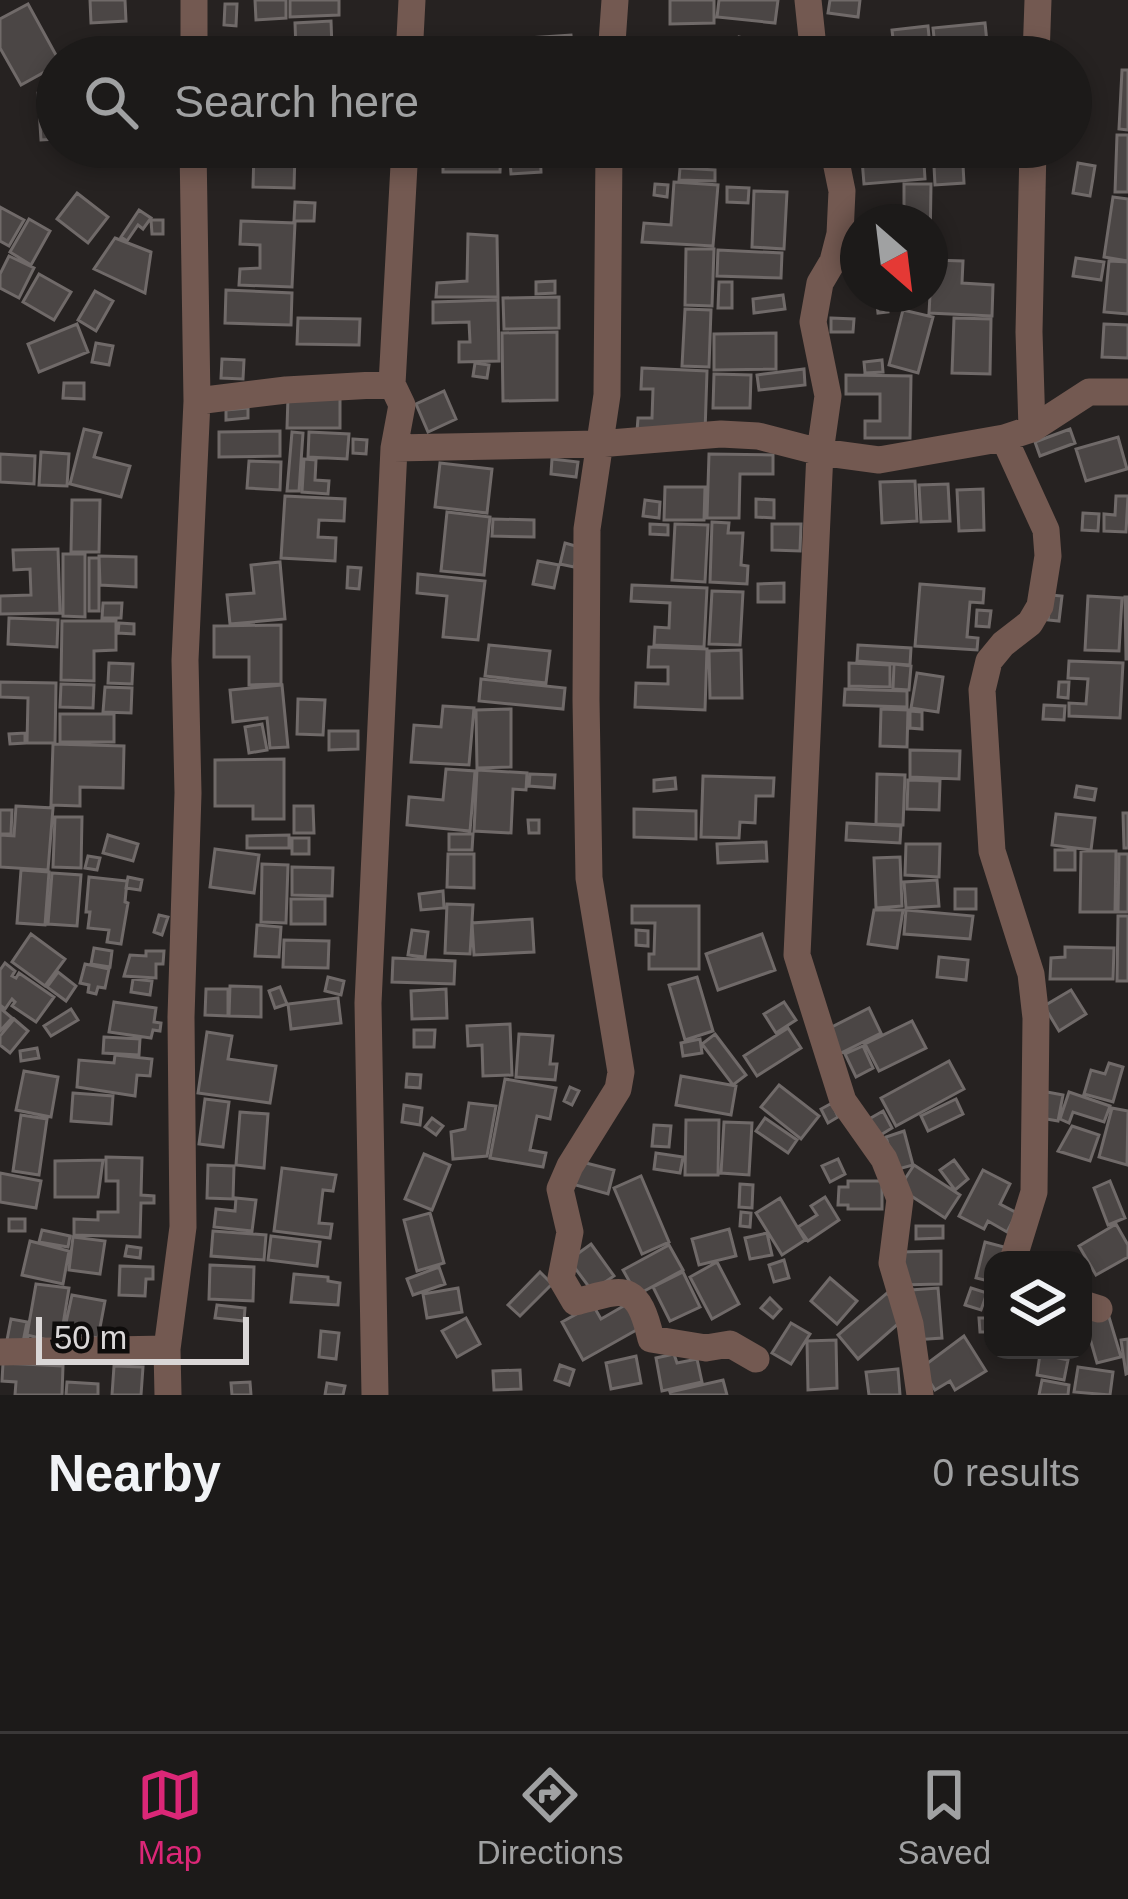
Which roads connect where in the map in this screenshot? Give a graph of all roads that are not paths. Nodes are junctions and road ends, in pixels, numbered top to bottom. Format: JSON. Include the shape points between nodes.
{"nodes":[{"id":1,"x":194,"y":0,"type":"edge"},
{"id":2,"x":412,"y":0,"type":"edge"},
{"id":3,"x":614,"y":0,"type":"edge"},
{"id":4,"x":808,"y":0,"type":"edge"},
{"id":5,"x":1038,"y":0,"type":"edge"},
{"id":6,"x":194,"y":36,"type":"edge"},
{"id":7,"x":410,"y":36,"type":"edge"},
{"id":8,"x":612,"y":36,"type":"edge"},
{"id":9,"x":812,"y":36,"type":"edge"},
{"id":10,"x":1037,"y":36,"type":"edge"},
{"id":11,"x":193,"y":168,"type":"edge"},
{"id":12,"x":404,"y":168,"type":"edge"},
{"id":13,"x":609,"y":168,"type":"edge"},
{"id":14,"x":837,"y":168,"type":"edge"},
{"id":15,"x":1033,"y":168,"type":"edge"},
{"id":16,"x":392,"y":385,"type":"junction"},
{"id":17,"x":1128,"y":392,"type":"edge"},
{"id":18,"x":197,"y":401,"type":"junction"},
{"id":19,"x":1032,"y":429,"type":"junction"},
{"id":20,"x":1004,"y":438,"type":"junction"},
{"id":21,"x":598,"y":444,"type":"junction"},
{"id":22,"x":394,"y":448,"type":"junction"},
{"id":23,"x":820,"y":452,"type":"junction"},
{"id":24,"x":1016,"y":1251,"type":"edge"},
{"id":25,"x":167,"y":1349,"type":"junction"},
{"id":26,"x":0,"y":1352,"type":"edge"},
{"id":27,"x":756,"y":1359,"type":"dead end"},
{"id":28,"x":168,"y":1395,"type":"edge"},
{"id":29,"x":375,"y":1395,"type":"edge"},
{"id":30,"x":920,"y":1395,"type":"edge"}],
"edges":[{"from":1,"to":6,"type":"street"},
{"from":2,"to":7,"type":"street"},
{"from":3,"to":8,"type":"street"},
{"from":4,"to":9,"type":"street"},
{"from":5,"to":10,"type":"street"},
{"from":11,"to":18,"type":"street"},
{"from":12,"to":16,"type":"street"},
{"from":13,"to":21,"type":"street","via":[[607,395]]},
{"from":14,"to":23,"type":"street","via":[[840,234],[814,301],[828,396]]},
{"from":15,"to":19,"type":"street"},
{"from":16,"to":18,"type":"street"},
{"from":16,"to":22,"type":"street","via":[[402,405]]},
{"from":17,"to":19,"type":"street","via":[[1089,392]]},
{"from":18,"to":25,"type":"street","via":[[185,661],[183,1227]]},
{"from":19,"to":20,"type":"street"},
{"from":20,"to":23,"type":"street","via":[[879,460]]},
{"from":20,"to":24,"type":"street","via":[[1046,530],[1048,556],[1040,606],[989,661],[982,690],[992,851],[1031,974],[1036,1018],[1034,1192]]},
{"from":21,"to":22,"type":"street"},
{"from":21,"to":23,"type":"street","via":[[721,434]]},
{"from":21,"to":27,"type":"street","via":[[587,529],[589,878],[621,1072],[560,1189],[570,1232],[561,1278],[575,1302],[630,1292],[650,1339],[730,1344]]},
{"from":22,"to":29,"type":"street","via":[[368,1003]]},
{"from":23,"to":30,"type":"street","via":[[797,955],[843,1101],[884,1159],[900,1199],[892,1263]]},
{"from":25,"to":26,"type":"street"},
{"from":25,"to":28,"type":"street"}]}
